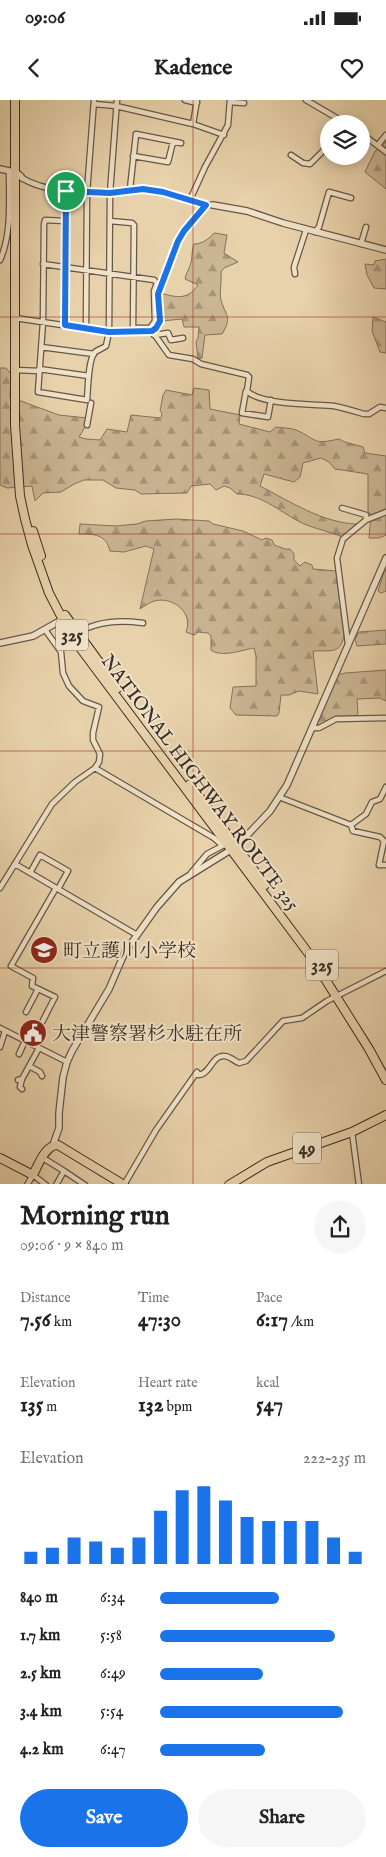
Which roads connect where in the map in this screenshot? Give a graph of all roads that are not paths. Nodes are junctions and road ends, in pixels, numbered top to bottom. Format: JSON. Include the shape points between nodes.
{"nodes":[{"id":1,"x":15,"y":100,"type":"edge"},
{"id":2,"x":20,"y":100,"type":"edge"},
{"id":3,"x":185,"y":100,"type":"edge"},
{"id":4,"x":306,"y":100,"type":"edge"},
{"id":5,"x":197,"y":101,"type":"edge"},
{"id":6,"x":230,"y":101,"type":"edge"},
{"id":7,"x":94,"y":102,"type":"edge"},
{"id":8,"x":116,"y":103,"type":"edge"},
{"id":9,"x":244,"y":104,"type":"dead end"},
{"id":10,"x":331,"y":115,"type":"edge"},
{"id":11,"x":193,"y":124,"type":"junction"},
{"id":12,"x":224,"y":135,"type":"junction"},
{"id":13,"x":386,"y":135,"type":"edge"},
{"id":14,"x":370,"y":139,"type":"edge"},
{"id":15,"x":173,"y":142,"type":"junction"},
{"id":16,"x":181,"y":143,"type":"dead end"},
{"id":17,"x":378,"y":145,"type":"junction"},
{"id":18,"x":386,"y":152,"type":"edge"},
{"id":19,"x":320,"y":154,"type":"edge"},
{"id":20,"x":291,"y":155,"type":"dead end"},
{"id":21,"x":133,"y":156,"type":"junction"},
{"id":22,"x":0,"y":169,"type":"edge"},
{"id":23,"x":17,"y":174,"type":"junction"},
{"id":24,"x":130,"y":190,"type":"junction"},
{"id":25,"x":66,"y":191,"type":"junction"},
{"id":26,"x":87,"y":192,"type":"junction"},
{"id":27,"x":110,"y":193,"type":"junction"},
{"id":28,"x":351,"y":198,"type":"dead end"},
{"id":29,"x":190,"y":200,"type":"junction"},
{"id":30,"x":209,"y":205,"type":"junction"},
{"id":31,"x":65,"y":221,"type":"junction"},
{"id":32,"x":110,"y":221,"type":"junction"},
{"id":33,"x":366,"y":227,"type":"dead end"},
{"id":34,"x":306,"y":230,"type":"junction"},
{"id":35,"x":315,"y":232,"type":"junction"},
{"id":36,"x":361,"y":244,"type":"junction"},
{"id":37,"x":386,"y":250,"type":"edge"},
{"id":38,"x":0,"y":260,"type":"edge"},
{"id":39,"x":43,"y":264,"type":"junction"},
{"id":40,"x":65,"y":267,"type":"junction"},
{"id":41,"x":87,"y":270,"type":"junction"},
{"id":42,"x":109,"y":272,"type":"junction"},
{"id":43,"x":295,"y":274,"type":"dead end"},
{"id":44,"x":132,"y":275,"type":"junction"},
{"id":45,"x":17,"y":319,"type":"junction"},
{"id":46,"x":43,"y":322,"type":"junction"},
{"id":47,"x":65,"y":325,"type":"junction"},
{"id":48,"x":86,"y":328,"type":"junction"},
{"id":49,"x":133,"y":329,"type":"junction"},
{"id":50,"x":109,"y":332,"type":"junction"},
{"id":51,"x":126,"y":332,"type":"junction"},
{"id":52,"x":153,"y":333,"type":"junction"},
{"id":53,"x":183,"y":338,"type":"dead end"},
{"id":54,"x":41,"y":347,"type":"junction"},
{"id":55,"x":94,"y":354,"type":"junction"},
{"id":56,"x":18,"y":370,"type":"junction"},
{"id":57,"x":39,"y":370,"type":"junction"},
{"id":58,"x":89,"y":376,"type":"junction"},
{"id":59,"x":246,"y":391,"type":"junction"},
{"id":60,"x":271,"y":400,"type":"junction"},
{"id":61,"x":91,"y":402,"type":"junction"},
{"id":62,"x":386,"y":408,"type":"edge"},
{"id":63,"x":87,"y":426,"type":"dead end"},
{"id":64,"x":342,"y":508,"type":"dead end"},
{"id":65,"x":386,"y":512,"type":"edge"},
{"id":66,"x":366,"y":520,"type":"junction"},
{"id":67,"x":386,"y":558,"type":"edge"},
{"id":68,"x":65,"y":618,"type":"junction"},
{"id":69,"x":143,"y":623,"type":"dead end"},
{"id":70,"x":46,"y":631,"type":"junction"},
{"id":71,"x":78,"y":632,"type":"junction"},
{"id":72,"x":0,"y":643,"type":"edge"},
{"id":73,"x":348,"y":644,"type":"junction"},
{"id":74,"x":386,"y":718,"type":"edge"},
{"id":75,"x":312,"y":728,"type":"junction"},
{"id":76,"x":95,"y":768,"type":"junction"},
{"id":77,"x":386,"y":787,"type":"edge"},
{"id":78,"x":279,"y":797,"type":"junction"},
{"id":79,"x":351,"y":825,"type":"junction"},
{"id":80,"x":230,"y":847,"type":"junction"},
{"id":81,"x":16,"y":864,"type":"junction"},
{"id":82,"x":386,"y":865,"type":"edge"},
{"id":83,"x":30,"y":872,"type":"junction"},
{"id":84,"x":191,"y":873,"type":"junction"},
{"id":85,"x":0,"y":888,"type":"edge"},
{"id":86,"x":57,"y":889,"type":"junction"},
{"id":87,"x":137,"y":935,"type":"junction"},
{"id":88,"x":386,"y":971,"type":"edge"},
{"id":89,"x":38,"y":989,"type":"junction"},
{"id":90,"x":339,"y":997,"type":"junction"},
{"id":91,"x":26,"y":1012,"type":"dead end"},
{"id":92,"x":0,"y":1028,"type":"edge"},
{"id":93,"x":5,"y":1031,"type":"junction"},
{"id":94,"x":25,"y":1041,"type":"junction"},
{"id":95,"x":31,"y":1044,"type":"junction"},
{"id":96,"x":0,"y":1047,"type":"edge"},
{"id":97,"x":40,"y":1048,"type":"junction"},
{"id":98,"x":18,"y":1054,"type":"dead end"},
{"id":99,"x":51,"y":1058,"type":"dead end"},
{"id":100,"x":67,"y":1062,"type":"junction"},
{"id":101,"x":29,"y":1066,"type":"junction"},
{"id":102,"x":386,"y":1070,"type":"edge"},
{"id":103,"x":42,"y":1076,"type":"dead end"},
{"id":104,"x":386,"y":1080,"type":"edge"},
{"id":105,"x":22,"y":1089,"type":"dead end"},
{"id":106,"x":386,"y":1115,"type":"edge"},
{"id":107,"x":352,"y":1132,"type":"junction"},
{"id":108,"x":52,"y":1145,"type":"junction"},
{"id":109,"x":0,"y":1158,"type":"edge"},
{"id":110,"x":43,"y":1158,"type":"junction"},
{"id":111,"x":64,"y":1172,"type":"junction"},
{"id":112,"x":33,"y":1175,"type":"junction"},
{"id":113,"x":28,"y":1184,"type":"edge"},
{"id":114,"x":46,"y":1184,"type":"edge"},
{"id":115,"x":56,"y":1184,"type":"edge"},
{"id":116,"x":85,"y":1184,"type":"edge"},
{"id":117,"x":124,"y":1184,"type":"edge"},
{"id":118,"x":229,"y":1184,"type":"edge"},
{"id":119,"x":359,"y":1184,"type":"edge"}],
"edges":[{"from":1,"to":23,"type":"main road","name":"NATIONAL HIGHWAY ROUTE 325","number":"325"},
{"from":2,"to":23,"type":"main road","name":"NATIONAL HIGHWAY ROUTE 325","number":"325"},
{"from":3,"to":5,"type":"street"},
{"from":4,"to":10,"type":"street"},
{"from":5,"to":11,"type":"street"},
{"from":6,"to":9,"type":"street"},
{"from":6,"to":12,"type":"street"},
{"from":7,"to":8,"type":"street"},
{"from":7,"to":26,"type":"street"},
{"from":8,"to":11,"type":"street"},
{"from":8,"to":27,"type":"street"},
{"from":11,"to":12,"type":"street"},
{"from":12,"to":29,"type":"street"},
{"from":13,"to":17,"type":"street"},
{"from":14,"to":17,"type":"street"},
{"from":15,"to":16,"type":"street"},
{"from":15,"to":21,"type":"street","via":[[168,162]]},
{"from":15,"to":21,"type":"street","via":[[136,134]]},
{"from":17,"to":18,"type":"street"},
{"from":19,"to":20,"type":"street","via":[[310,164]]},
{"from":21,"to":24,"type":"street"},
{"from":22,"to":23,"type":"street"},
{"from":23,"to":25,"type":"street","via":[[36,184]]},
{"from":23,"to":38,"type":"street"},
{"from":23,"to":45,"type":"main road","name":"NATIONAL HIGHWAY ROUTE 325","number":"325"},
{"from":24,"to":27,"type":"street"},
{"from":24,"to":29,"type":"street","via":[[163,192]]},
{"from":25,"to":26,"type":"street"},
{"from":25,"to":31,"type":"street"},
{"from":26,"to":27,"type":"street"},
{"from":26,"to":41,"type":"street"},
{"from":27,"to":32,"type":"street"},
{"from":28,"to":35,"type":"street","via":[[329,192]]},
{"from":29,"to":30,"type":"street"},
{"from":30,"to":34,"type":"street","via":[[247,212]]},
{"from":30,"to":52,"type":"street","via":[[178,241],[158,294],[160,321]]},
{"from":31,"to":39,"type":"street","via":[[45,220]]},
{"from":31,"to":40,"type":"street"},
{"from":32,"to":42,"type":"street"},
{"from":32,"to":44,"type":"street","via":[[134,225]]},
{"from":33,"to":36,"type":"street"},
{"from":34,"to":35,"type":"street"},
{"from":34,"to":43,"type":"street","via":[[294,267]]},
{"from":35,"to":36,"type":"street"},
{"from":36,"to":37,"type":"street"},
{"from":39,"to":40,"type":"street"},
{"from":39,"to":46,"type":"street"},
{"from":40,"to":41,"type":"street"},
{"from":40,"to":47,"type":"street"},
{"from":41,"to":42,"type":"street"},
{"from":41,"to":48,"type":"street"},
{"from":42,"to":44,"type":"street"},
{"from":42,"to":50,"type":"street"},
{"from":44,"to":49,"type":"street"},
{"from":44,"to":49,"type":"street","via":[[151,278],[157,283],[154,325]]},
{"from":45,"to":46,"type":"street"},
{"from":45,"to":56,"type":"main road","name":"NATIONAL HIGHWAY ROUTE 325","number":"325"},
{"from":46,"to":47,"type":"street"},
{"from":46,"to":54,"type":"street"},
{"from":47,"to":48,"type":"street"},
{"from":48,"to":50,"type":"street"},
{"from":49,"to":51,"type":"street"},
{"from":50,"to":51,"type":"street"},
{"from":50,"to":55,"type":"street","via":[[106,346]]},
{"from":51,"to":52,"type":"street"},
{"from":52,"to":53,"type":"street","via":[[168,333],[171,340]]},
{"from":52,"to":59,"type":"street","via":[[169,355],[247,375]]},
{"from":54,"to":55,"type":"street"},
{"from":54,"to":57,"type":"street"},
{"from":55,"to":58,"type":"street"},
{"from":56,"to":57,"type":"street"},
{"from":56,"to":68,"type":"main road","name":"NATIONAL HIGHWAY ROUTE 325","number":"325","via":[[16,428],[20,496],[32,545],[49,593]]},
{"from":57,"to":58,"type":"street"},
{"from":57,"to":61,"type":"street","via":[[40,394]]},
{"from":58,"to":61,"type":"street"},
{"from":59,"to":60,"type":"street"},
{"from":59,"to":60,"type":"street","via":[[242,413],[268,417]]},
{"from":60,"to":62,"type":"street","via":[[334,406],[364,414],[380,407]]},
{"from":61,"to":63,"type":"street"},
{"from":64,"to":66,"type":"street","via":[[366,515]]},
{"from":65,"to":66,"type":"street"},
{"from":66,"to":73,"type":"street","via":[[342,539],[337,558]]},
{"from":67,"to":73,"type":"street"},
{"from":68,"to":70,"type":"street"},
{"from":68,"to":71,"type":"main road","name":"NATIONAL HIGHWAY ROUTE 325","number":"325"},
{"from":68,"to":80,"type":"main road","name":"NATIONAL HIGHWAY ROUTE 325","number":"325","via":[[81,649]]},
{"from":69,"to":71,"type":"street","via":[[117,620]]},
{"from":70,"to":72,"type":"street"},
{"from":70,"to":76,"type":"street","via":[[61,652],[63,673],[69,686],[83,701],[99,707],[93,740],[100,759]]},
{"from":71,"to":80,"type":"main road","name":"NATIONAL HIGHWAY ROUTE 325","number":"325"},
{"from":73,"to":75,"type":"street"},
{"from":74,"to":75,"type":"street","via":[[336,719]]},
{"from":75,"to":78,"type":"street"},
{"from":76,"to":80,"type":"street"},
{"from":76,"to":81,"type":"street","via":[[52,804]]},
{"from":77,"to":79,"type":"street","via":[[380,799],[372,802],[366,814]]},
{"from":78,"to":79,"type":"street"},
{"from":78,"to":80,"type":"street","via":[[270,811]]},
{"from":79,"to":82,"type":"street","via":[[353,831],[380,837],[384,841],[379,865]]},
{"from":80,"to":84,"type":"street"},
{"from":80,"to":84,"type":"street","via":[[207,854]]},
{"from":80,"to":90,"type":"main road","name":"NATIONAL HIGHWAY ROUTE 325","number":"325"},
{"from":81,"to":83,"type":"street"},
{"from":81,"to":85,"type":"street"},
{"from":83,"to":86,"type":"street"},
{"from":83,"to":86,"type":"street","via":[[40,855],[68,871]]},
{"from":84,"to":87,"type":"street","via":[[172,890]]},
{"from":86,"to":87,"type":"street"},
{"from":86,"to":89,"type":"street","via":[[11,966],[33,978],[32,986]]},
{"from":87,"to":100,"type":"street"},
{"from":88,"to":90,"type":"street"},
{"from":89,"to":91,"type":"street"},
{"from":89,"to":95,"type":"street","via":[[55,997]]},
{"from":90,"to":102,"type":"main road","name":"NATIONAL HIGHWAY ROUTE 325","number":"325"},
{"from":90,"to":104,"type":"main road","name":"NATIONAL HIGHWAY ROUTE 325","number":"325"},
{"from":90,"to":117,"type":"street","via":[[302,1018],[283,1021],[243,1063],[221,1056],[204,1074],[198,1075],[197,1072],[156,1130]]},
{"from":92,"to":93,"type":"street"},
{"from":93,"to":94,"type":"street"},
{"from":93,"to":96,"type":"street"},
{"from":94,"to":95,"type":"street"},
{"from":94,"to":98,"type":"street"},
{"from":95,"to":97,"type":"street"},
{"from":97,"to":99,"type":"street"},
{"from":97,"to":100,"type":"street"},
{"from":97,"to":101,"type":"street"},
{"from":100,"to":108,"type":"street","via":[[59,1128]]},
{"from":101,"to":103,"type":"street"},
{"from":101,"to":105,"type":"street","via":[[20,1080]]},
{"from":106,"to":107,"type":"main road","number":"49"},
{"from":107,"to":118,"type":"main road","number":"49","via":[[267,1162]]},
{"from":107,"to":119,"type":"street"},
{"from":108,"to":110,"type":"main road"},
{"from":108,"to":117,"type":"main road","via":[[64,1147]]},
{"from":109,"to":112,"type":"main road"},
{"from":110,"to":111,"type":"street"},
{"from":110,"to":112,"type":"main road"},
{"from":111,"to":115,"type":"street"},
{"from":111,"to":116,"type":"street"},
{"from":112,"to":113,"type":"street"},
{"from":112,"to":114,"type":"street"}]}
